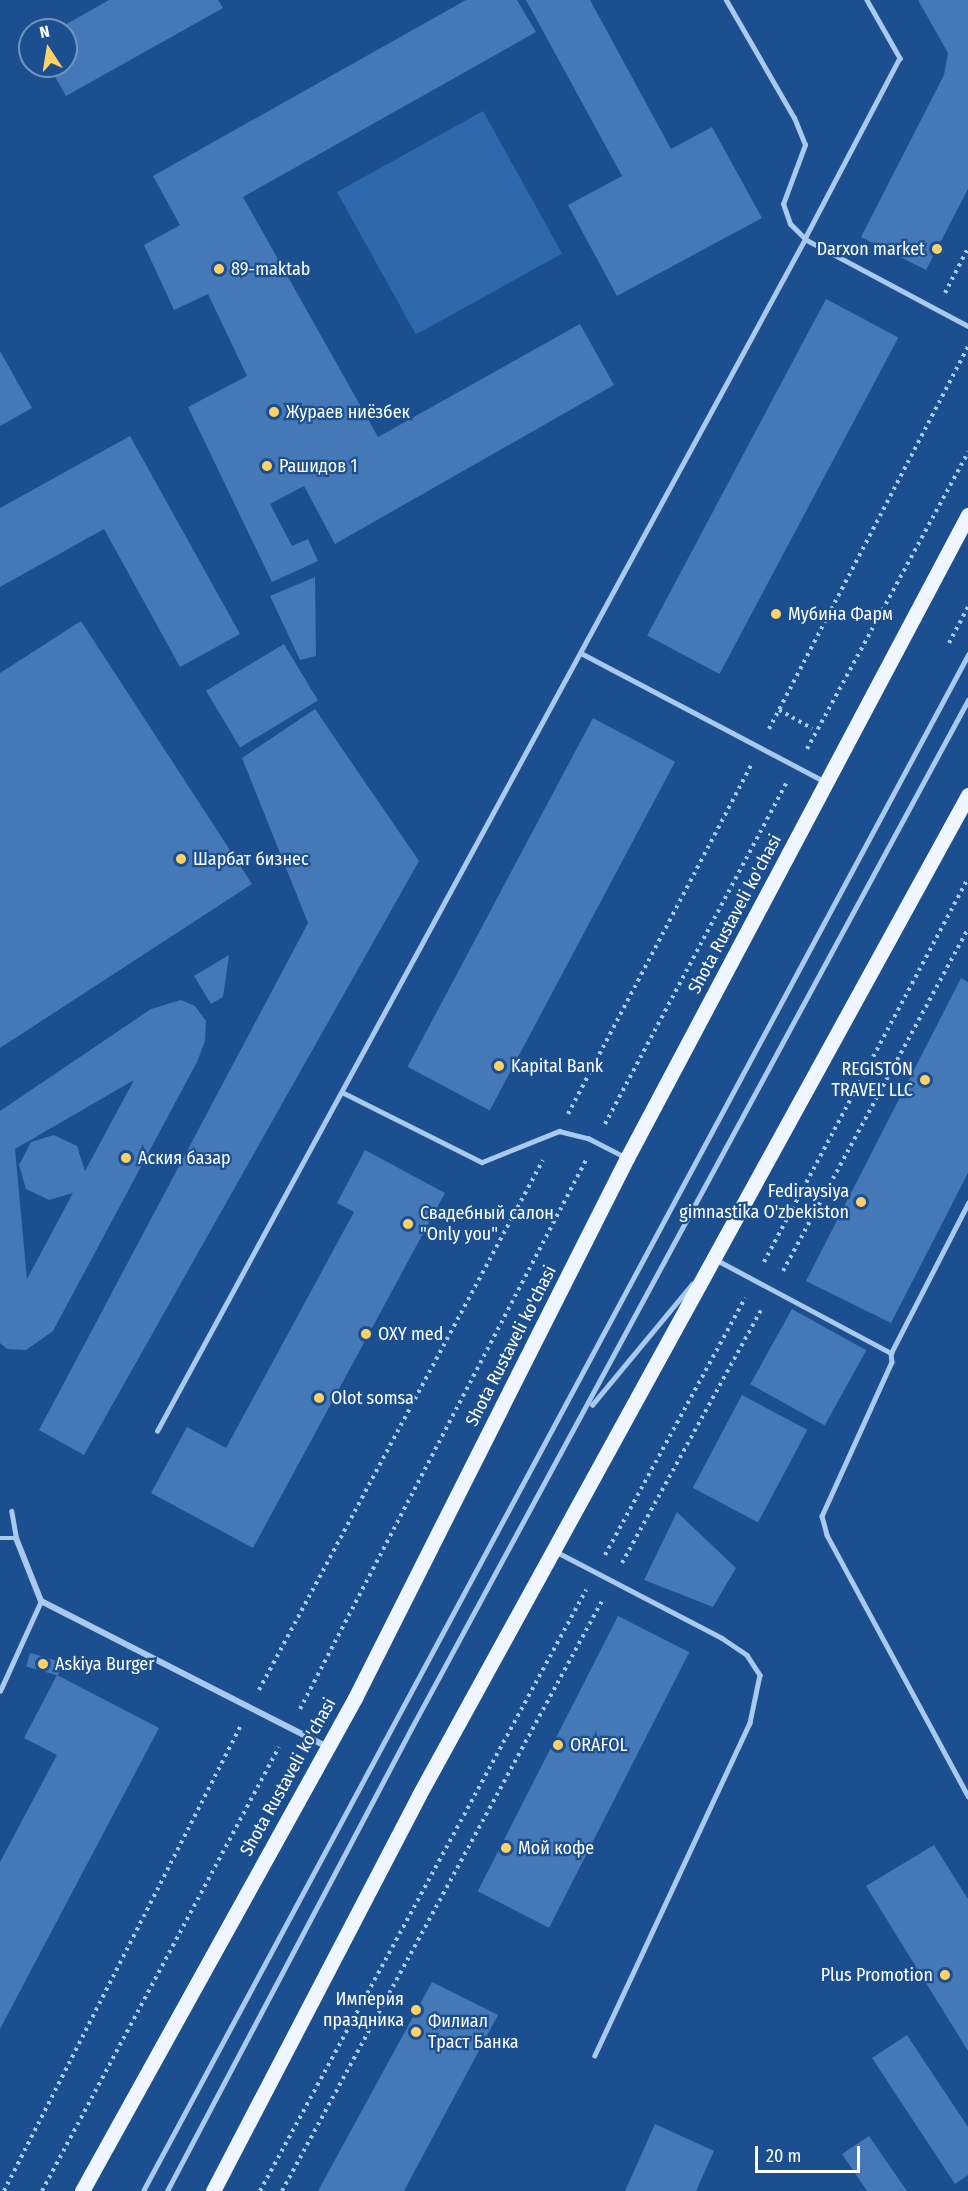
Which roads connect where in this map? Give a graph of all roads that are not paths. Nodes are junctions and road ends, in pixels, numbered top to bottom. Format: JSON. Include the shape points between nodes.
{"nodes":[{"id":1,"x":726,"y":0,"type":"edge"},
{"id":2,"x":867,"y":0,"type":"edge"},
{"id":3,"x":805,"y":238,"type":"junction"},
{"id":4,"x":968,"y":326,"type":"edge"},
{"id":5,"x":968,"y":515,"type":"edge"},
{"id":6,"x":581,"y":653,"type":"junction"},
{"id":7,"x":968,"y":655,"type":"edge"},
{"id":8,"x":968,"y":700,"type":"edge"},
{"id":9,"x":827,"y":782,"type":"junction"},
{"id":10,"x":968,"y":795,"type":"edge"},
{"id":11,"x":344,"y":1093,"type":"junction"},
{"id":12,"x":627,"y":1158,"type":"junction"},
{"id":13,"x":968,"y":1203,"type":"edge"},
{"id":14,"x":713,"y":1258,"type":"junction"},
{"id":15,"x":891,"y":1353,"type":"junction"},
{"id":16,"x":585,"y":1414,"type":"junction"},
{"id":17,"x":157,"y":1431,"type":"dead end"},
{"id":18,"x":11,"y":1511,"type":"dead end"},
{"id":19,"x":0,"y":1538,"type":"edge"},
{"id":20,"x":16,"y":1538,"type":"junction"},
{"id":21,"x":553,"y":1550,"type":"junction"},
{"id":22,"x":41,"y":1600,"type":"junction"},
{"id":23,"x":0,"y":1691,"type":"edge"},
{"id":24,"x":328,"y":1747,"type":"junction"},
{"id":25,"x":968,"y":1796,"type":"edge"},
{"id":26,"x":596,"y":2056,"type":"dead end"},
{"id":27,"x":82,"y":2191,"type":"edge"},
{"id":28,"x":143,"y":2191,"type":"edge"},
{"id":29,"x":167,"y":2191,"type":"edge"},
{"id":30,"x":213,"y":2191,"type":"edge"}],
"edges":[{"from":1,"to":3,"type":"lane","via":[[794,118],[805,145],[783,204],[790,224]]},
{"from":2,"to":3,"type":"lane","via":[[900,58]]},
{"from":3,"to":4,"type":"lane"},
{"from":3,"to":6,"type":"lane"},
{"from":5,"to":9,"type":"main road","name":"Shota Rustaveli ko'chasi"},
{"from":6,"to":9,"type":"lane"},
{"from":6,"to":11,"type":"lane"},
{"from":7,"to":28,"type":"lane"},
{"from":8,"to":16,"type":"lane"},
{"from":9,"to":12,"type":"main road","name":"Shota Rustaveli ko'chasi"},
{"from":10,"to":14,"type":"main road"},
{"from":11,"to":12,"type":"lane","via":[[482,1162],[559,1131]]},
{"from":11,"to":17,"type":"lane"},
{"from":12,"to":24,"type":"main road","name":"Shota Rustaveli ko'chasi"},
{"from":13,"to":15,"type":"lane"},
{"from":14,"to":15,"type":"lane"},
{"from":14,"to":16,"type":"lane"},
{"from":14,"to":21,"type":"main road"},
{"from":15,"to":25,"type":"lane","via":[[892,1362],[822,1516],[827,1535]]},
{"from":16,"to":29,"type":"lane","via":[[411,1729]]},
{"from":18,"to":20,"type":"lane"},
{"from":19,"to":20,"type":"lane"},
{"from":20,"to":22,"type":"street"},
{"from":21,"to":26,"type":"lane","via":[[723,1638],[747,1655],[760,1675],[750,1723]]},
{"from":21,"to":30,"type":"main road","via":[[419,1795]]},
{"from":22,"to":23,"type":"lane"},
{"from":22,"to":24,"type":"street"},
{"from":24,"to":27,"type":"main road","name":"Shota Rustaveli ko'chasi"}]}
